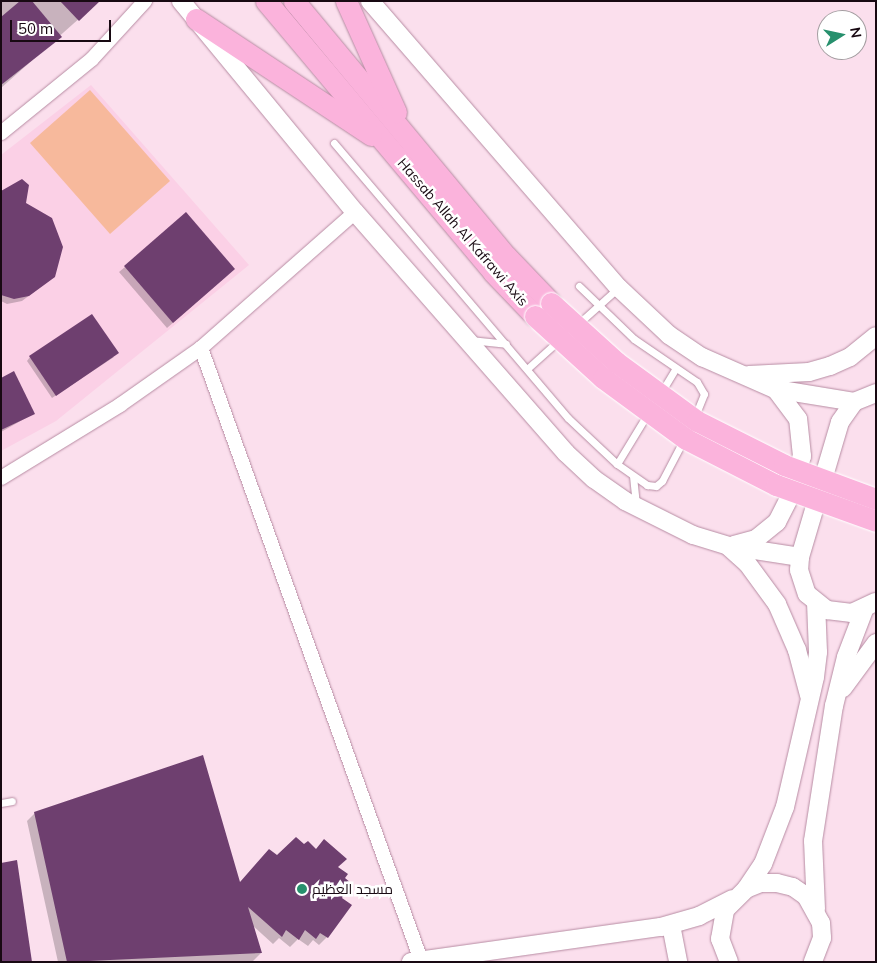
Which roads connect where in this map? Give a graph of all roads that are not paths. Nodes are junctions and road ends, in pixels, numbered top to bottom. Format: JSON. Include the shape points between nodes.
{"nodes":[{"id":1,"x":145,"y":1,"type":"edge"},
{"id":2,"x":180,"y":1,"type":"edge"},
{"id":3,"x":266,"y":1,"type":"edge"},
{"id":4,"x":294,"y":1,"type":"edge"},
{"id":5,"x":346,"y":1,"type":"edge"},
{"id":6,"x":370,"y":1,"type":"edge"},
{"id":7,"x":196,"y":19,"type":"junction"},
{"id":8,"x":1,"y":134,"type":"edge"},
{"id":9,"x":399,"y":142,"type":"junction"},
{"id":10,"x":334,"y":143,"type":"dead end"},
{"id":11,"x":355,"y":212,"type":"junction"},
{"id":12,"x":579,"y":286,"type":"dead end"},
{"id":13,"x":619,"y":288,"type":"junction"},
{"id":14,"x":598,"y":306,"type":"junction"},
{"id":15,"x":543,"y":310,"type":"junction"},
{"id":16,"x":876,"y":336,"type":"edge"},
{"id":17,"x":468,"y":339,"type":"junction"},
{"id":18,"x":506,"y":344,"type":"junction"},
{"id":19,"x":201,"y":348,"type":"junction"},
{"id":20,"x":527,"y":369,"type":"junction"},
{"id":21,"x":676,"y":369,"type":"junction"},
{"id":22,"x":738,"y":375,"type":"junction"},
{"id":23,"x":776,"y":389,"type":"junction"},
{"id":24,"x":876,"y":393,"type":"edge"},
{"id":25,"x":854,"y":402,"type":"junction"},
{"id":26,"x":617,"y":464,"type":"junction"},
{"id":27,"x":633,"y":476,"type":"junction"},
{"id":28,"x":1,"y":478,"type":"edge"},
{"id":29,"x":876,"y":499,"type":"edge"},
{"id":30,"x":636,"y":508,"type":"junction"},
{"id":31,"x":876,"y":521,"type":"edge"},
{"id":32,"x":729,"y":546,"type":"junction"},
{"id":33,"x":800,"y":557,"type":"junction"},
{"id":34,"x":816,"y":604,"type":"junction"},
{"id":35,"x":870,"y":606,"type":"edge"},
{"id":36,"x":876,"y":643,"type":"edge"},
{"id":37,"x":810,"y":701,"type":"junction"},
{"id":38,"x":834,"y":706,"type":"junction"},
{"id":39,"x":12,"y":801,"type":"dead end"},
{"id":40,"x":1,"y":803,"type":"edge"},
{"id":41,"x":740,"y":893,"type":"junction"},
{"id":42,"x":816,"y":909,"type":"junction"},
{"id":43,"x":671,"y":925,"type":"junction"},
{"id":44,"x":816,"y":959,"type":"edge"},
{"id":45,"x":416,"y":961,"type":"edge"},
{"id":46,"x":678,"y":962,"type":"edge"},
{"id":47,"x":728,"y":962,"type":"edge"}],
"edges":[{"from":1,"to":8,"type":"street","via":[[92,59]]},
{"from":2,"to":7,"type":"street"},
{"from":3,"to":9,"type":"main road","name":"Hassab Allah Al Kafrawi Axis"},
{"from":4,"to":9,"type":"main road","name":"Hassab Allah Al Kafrawi Axis"},
{"from":5,"to":9,"type":"main road"},
{"from":6,"to":13,"type":"street"},
{"from":7,"to":9,"type":"main road"},
{"from":7,"to":11,"type":"street"},
{"from":9,"to":15,"type":"main road","name":"Hassab Allah Al Kafrawi Axis","via":[[493,272]]},
{"from":10,"to":18,"type":"lane"},
{"from":11,"to":17,"type":"street"},
{"from":11,"to":19,"type":"street"},
{"from":12,"to":14,"type":"lane"},
{"from":13,"to":14,"type":"lane"},
{"from":13,"to":22,"type":"street","via":[[669,334]]},
{"from":14,"to":20,"type":"lane"},
{"from":14,"to":21,"type":"lane","via":[[634,339]]},
{"from":15,"to":29,"type":"main road","name":"Hassab Allah Al Kafrawi Axis","bridge":true,"via":[[697,421],[784,465]]},
{"from":15,"to":31,"type":"main road","name":"Hassab Allah Al Kafrawi Axis","bridge":true,"via":[[603,378],[686,439],[776,484]]},
{"from":16,"to":22,"type":"street","via":[[850,357],[816,370]]},
{"from":17,"to":18,"type":"lane"},
{"from":17,"to":30,"type":"street","via":[[566,453],[594,479]]},
{"from":18,"to":20,"type":"lane"},
{"from":19,"to":28,"type":"street","via":[[120,405]]},
{"from":19,"to":45,"type":"street"},
{"from":20,"to":26,"type":"lane","via":[[568,418]]},
{"from":21,"to":26,"type":"lane"},
{"from":21,"to":27,"type":"lane","via":[[697,382],[704,394],[703,401],[659,484],[651,486]]},
{"from":22,"to":23,"type":"street"},
{"from":23,"to":25,"type":"street"},
{"from":23,"to":32,"type":"street","via":[[798,419],[802,456],[789,498],[777,522],[756,539]]},
{"from":24,"to":25,"type":"street"},
{"from":25,"to":33,"type":"street","via":[[840,422]]},
{"from":26,"to":27,"type":"lane"},
{"from":27,"to":30,"type":"lane"},
{"from":30,"to":32,"type":"street","via":[[693,535]]},
{"from":32,"to":33,"type":"street"},
{"from":32,"to":37,"type":"street","via":[[747,563],[777,604],[797,650]]},
{"from":33,"to":34,"type":"street","via":[[801,583]]},
{"from":34,"to":35,"type":"street","via":[[839,614]]},
{"from":34,"to":37,"type":"street","via":[[818,652]]},
{"from":35,"to":38,"type":"street","via":[[846,657]]},
{"from":36,"to":38,"type":"street","via":[[848,679]]},
{"from":37,"to":41,"type":"street","via":[[781,822],[766,857]]},
{"from":38,"to":42,"type":"street","via":[[813,841]]},
{"from":39,"to":40,"type":"lane"},
{"from":41,"to":42,"type":"street","via":[[769,883],[793,887]]},
{"from":41,"to":43,"type":"street","via":[[700,916]]},
{"from":41,"to":47,"type":"street","via":[[721,924],[720,939]]},
{"from":42,"to":44,"type":"street","via":[[822,938]]},
{"from":43,"to":45,"type":"street"},
{"from":43,"to":46,"type":"street"}]}
